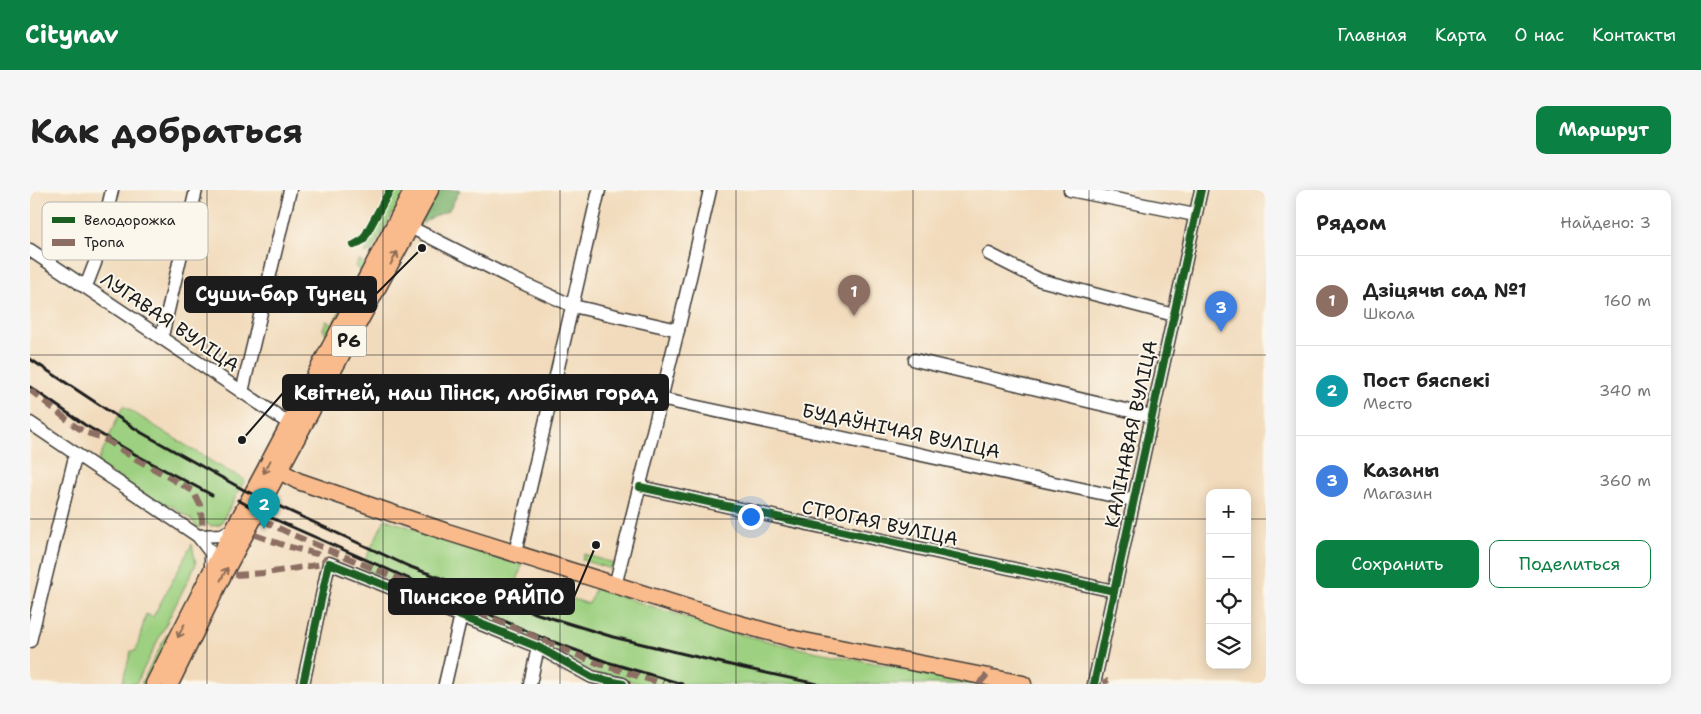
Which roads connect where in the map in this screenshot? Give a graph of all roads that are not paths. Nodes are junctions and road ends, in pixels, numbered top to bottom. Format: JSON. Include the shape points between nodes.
{"nodes":[{"id":1,"x":290,"y":190,"type":"edge"},
{"id":2,"x":413,"y":190,"type":"edge"},
{"id":3,"x":430,"y":190,"type":"edge"},
{"id":4,"x":600,"y":190,"type":"edge"},
{"id":5,"x":710,"y":190,"type":"edge"},
{"id":6,"x":1070,"y":190,"type":"edge"},
{"id":7,"x":1201,"y":190,"type":"edge"},
{"id":8,"x":1195,"y":215,"type":"junction"},
{"id":9,"x":410,"y":227,"type":"junction"},
{"id":10,"x":30,"y":250,"type":"edge"},
{"id":11,"x":989,"y":254,"type":"dead end"},
{"id":12,"x":42,"y":258,"type":"edge"},
{"id":13,"x":45,"y":260,"type":"edge"},
{"id":14,"x":96,"y":260,"type":"edge"},
{"id":15,"x":180,"y":260,"type":"edge"},
{"id":16,"x":81,"y":285,"type":"junction"},
{"id":17,"x":573,"y":306,"type":"junction"},
{"id":18,"x":1174,"y":315,"type":"junction"},
{"id":19,"x":678,"y":330,"type":"junction"},
{"id":20,"x":160,"y":337,"type":"junction"},
{"id":21,"x":915,"y":360,"type":"dead end"},
{"id":22,"x":242,"y":392,"type":"junction"},
{"id":23,"x":660,"y":399,"type":"junction"},
{"id":24,"x":1151,"y":416,"type":"junction"},
{"id":25,"x":30,"y":423,"type":"edge"},
{"id":26,"x":290,"y":424,"type":"junction"},
{"id":27,"x":78,"y":456,"type":"junction"},
{"id":28,"x":280,"y":471,"type":"junction"},
{"id":29,"x":640,"y":487,"type":"junction"},
{"id":30,"x":1134,"y":500,"type":"junction"},
{"id":31,"x":235,"y":528,"type":"junction"},
{"id":32,"x":198,"y":536,"type":"junction"},
{"id":33,"x":515,"y":553,"type":"junction"},
{"id":34,"x":211,"y":572,"type":"junction"},
{"id":35,"x":615,"y":586,"type":"junction"},
{"id":36,"x":1114,"y":590,"type":"junction"},
{"id":37,"x":461,"y":615,"type":"junction"},
{"id":38,"x":30,"y":642,"type":"edge"},
{"id":39,"x":538,"y":647,"type":"junction"},
{"id":40,"x":599,"y":681,"type":"edge"},
{"id":41,"x":154,"y":684,"type":"edge"},
{"id":42,"x":170,"y":684,"type":"edge"},
{"id":43,"x":304,"y":684,"type":"edge"},
{"id":44,"x":445,"y":684,"type":"edge"},
{"id":45,"x":530,"y":684,"type":"edge"},
{"id":46,"x":623,"y":684,"type":"edge"},
{"id":47,"x":1023,"y":684,"type":"edge"},
{"id":48,"x":1094,"y":684,"type":"edge"}],
"edges":[{"from":1,"to":22,"type":"street"},
{"from":2,"to":26,"type":"main road","number":"Р6"},
{"from":3,"to":9,"type":"main road","number":"Р6"},
{"from":4,"to":17,"type":"street"},
{"from":5,"to":19,"type":"street"},
{"from":6,"to":8,"type":"street"},
{"from":7,"to":8,"type":"street","name":"КАЛІНАВАЯ ВУЛІЦА"},
{"from":8,"to":18,"type":"street","name":"КАЛІНАВАЯ ВУЛІЦА"},
{"from":9,"to":17,"type":"street"},
{"from":28,"to":9,"type":"main road","number":"Р6","one_way":true},
{"from":10,"to":12,"type":"street","name":"ЛУГАВАЯ ВУЛІЦА"},
{"from":11,"to":18,"type":"street","via":[[1040,280]]},
{"from":13,"to":16,"type":"street","name":"ЛУГАВАЯ ВУЛІЦА"},
{"from":14,"to":16,"type":"street","via":[[88,281]]},
{"from":15,"to":20,"type":"street"},
{"from":16,"to":20,"type":"street","name":"ЛУГАВАЯ ВУЛІЦА"},
{"from":17,"to":19,"type":"street"},
{"from":17,"to":33,"type":"street"},
{"from":18,"to":24,"type":"street","name":"КАЛІНАВАЯ ВУЛІЦА"},
{"from":19,"to":23,"type":"street"},
{"from":20,"to":22,"type":"street","name":"ЛУГАВАЯ ВУЛІЦА"},
{"from":21,"to":24,"type":"street"},
{"from":22,"to":26,"type":"street","name":"ЛУГАВАЯ ВУЛІЦА"},
{"from":23,"to":29,"type":"street"},
{"from":23,"to":30,"type":"street","name":"БУДАЎНІЧАЯ ВУЛІЦА"},
{"from":24,"to":30,"type":"street","name":"КАЛІНАВАЯ ВУЛІЦА"},
{"from":25,"to":27,"type":"street"},
{"from":26,"to":31,"type":"main road","number":"Р6","one_way":true},
{"from":27,"to":32,"type":"street"},
{"from":27,"to":38,"type":"street","via":[[74,461]]},
{"from":28,"to":33,"type":"main road","via":[[298,481]]},
{"from":42,"to":28,"type":"main road","number":"Р6","one_way":true,"via":[[222,577]]},
{"from":29,"to":35,"type":"street"},
{"from":29,"to":36,"type":"street","name":"СТРОГАЯ ВУЛІЦА"},
{"from":30,"to":36,"type":"street","name":"КАЛІНАВАЯ ВУЛІЦА"},
{"from":31,"to":32,"type":"street","via":[[222,535]]},
{"from":31,"to":34,"type":"main road","number":"Р6"},
{"from":32,"to":34,"type":"street","via":[[211,553]]},
{"from":33,"to":35,"type":"main road"},
{"from":34,"to":41,"type":"main road","number":"Р6","one_way":true},
{"from":35,"to":47,"type":"main road","via":[[794,639]]},
{"from":36,"to":48,"type":"street","name":"КАЛІНАВАЯ ВУЛІЦА"},
{"from":37,"to":39,"type":"street"},
{"from":37,"to":43,"type":"street","via":[[329,563]]},
{"from":37,"to":44,"type":"street"},
{"from":39,"to":40,"type":"street"},
{"from":39,"to":45,"type":"street"},
{"from":40,"to":46,"type":"street"}]}
